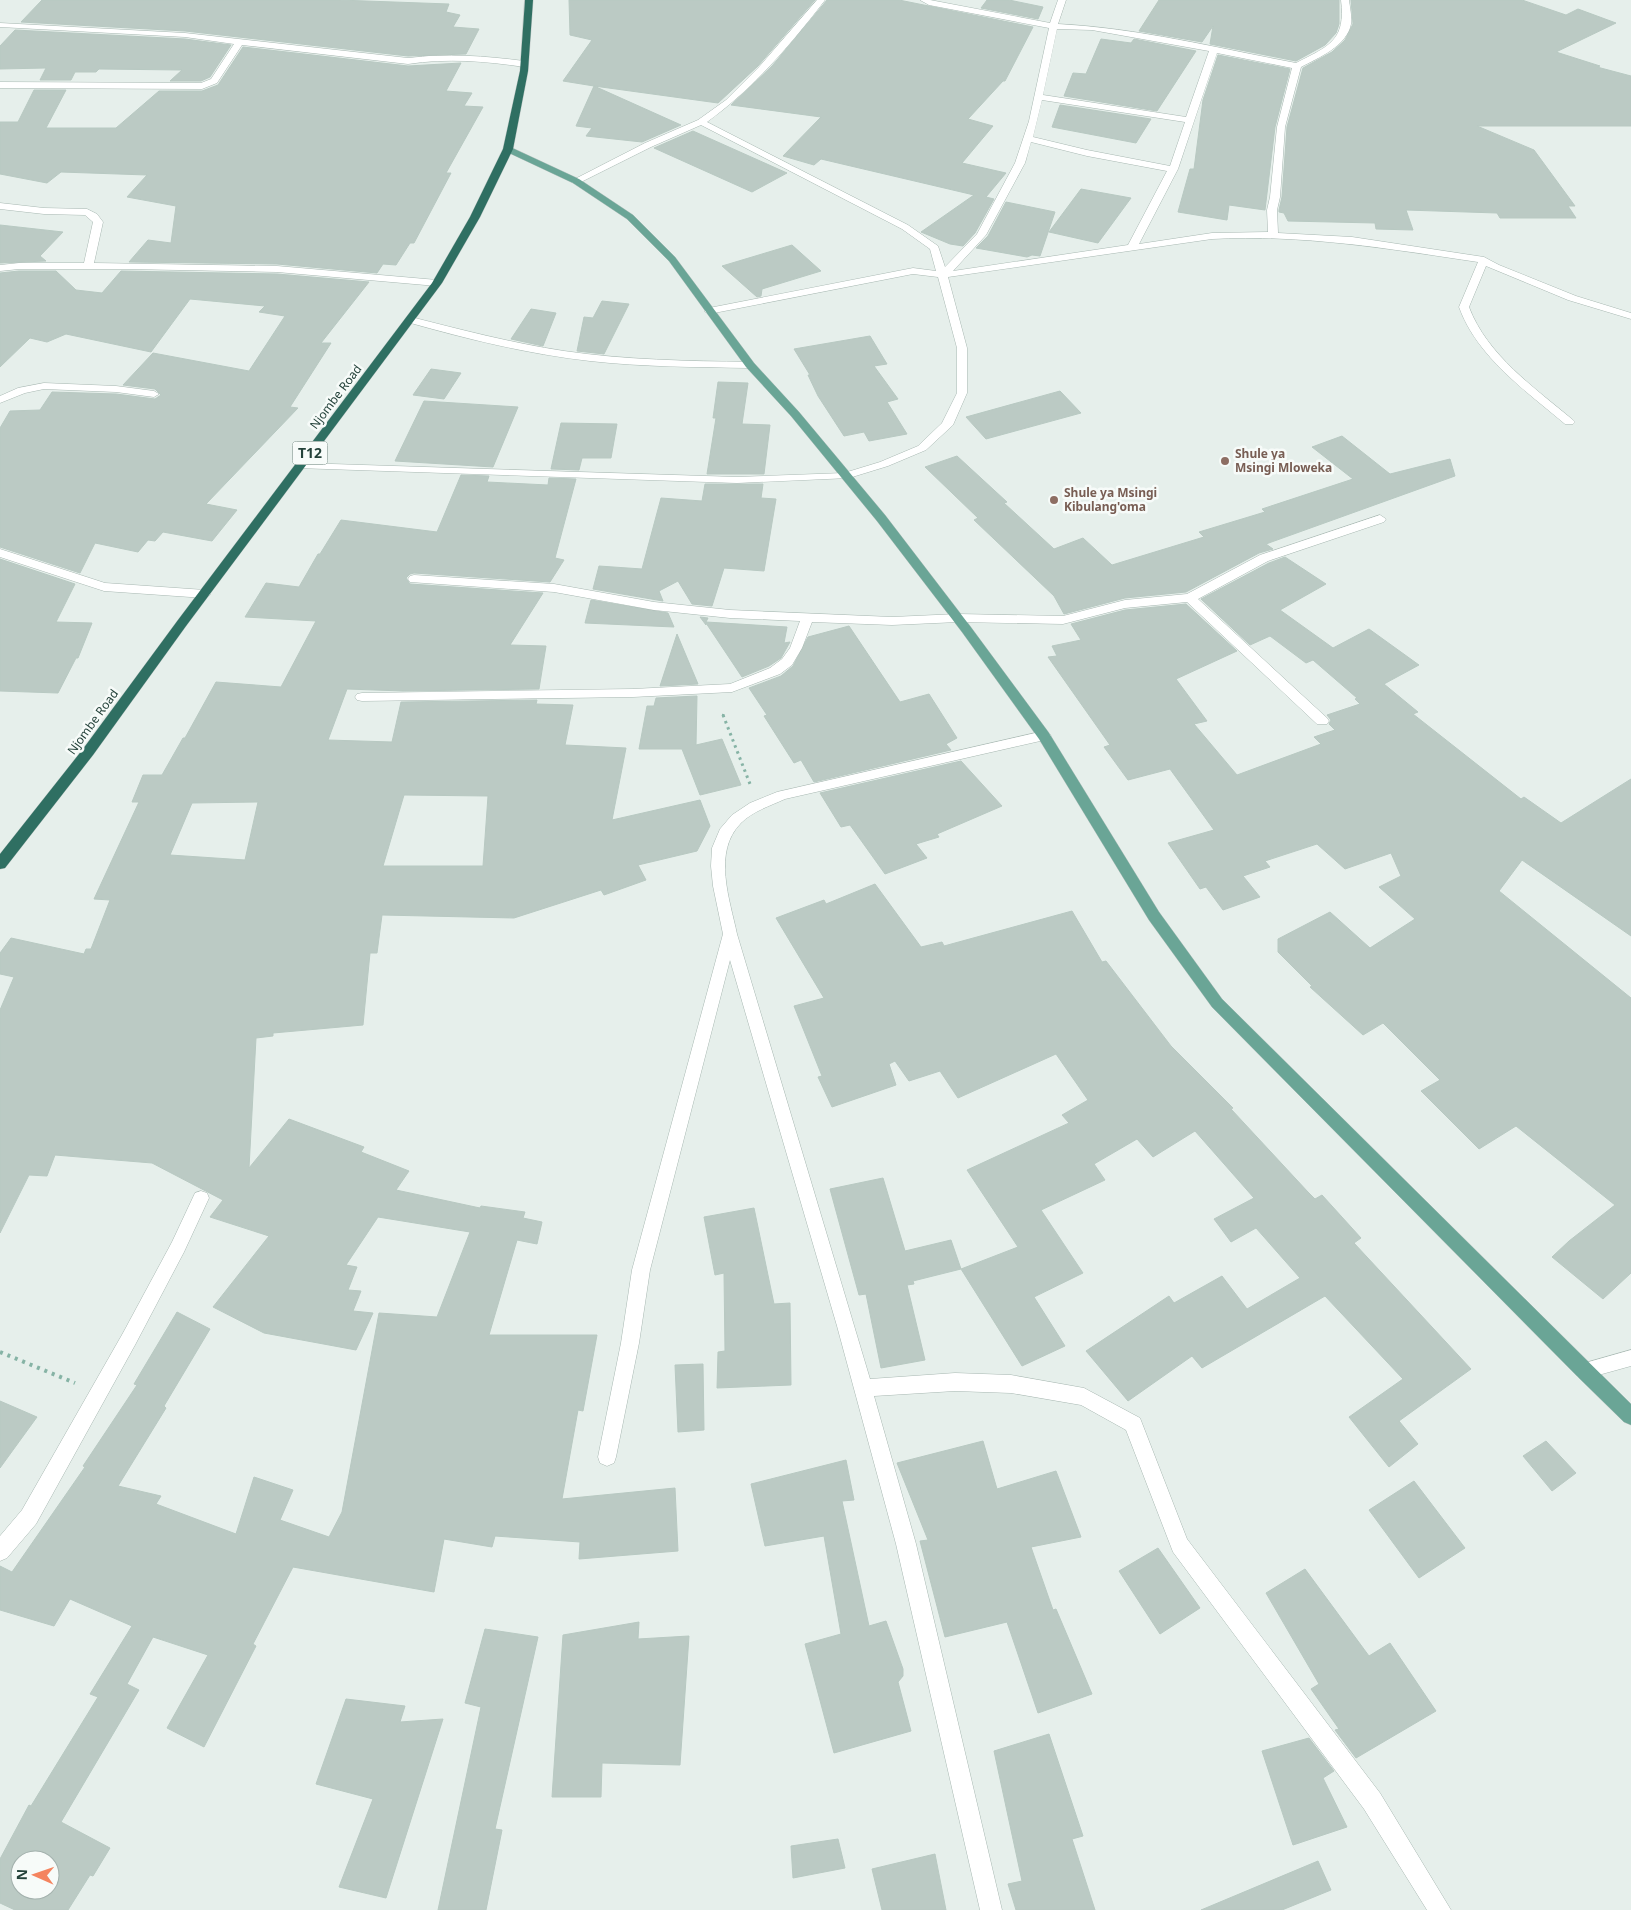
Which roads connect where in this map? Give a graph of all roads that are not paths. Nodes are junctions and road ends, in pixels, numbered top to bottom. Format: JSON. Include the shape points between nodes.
{"nodes":[{"id":1,"x":529,"y":0,"type":"edge"},
{"id":2,"x":821,"y":0,"type":"edge"},
{"id":3,"x":924,"y":0,"type":"edge"},
{"id":4,"x":1062,"y":0,"type":"edge"},
{"id":5,"x":1345,"y":0,"type":"edge"},
{"id":6,"x":0,"y":25,"type":"edge"},
{"id":7,"x":1053,"y":26,"type":"junction"},
{"id":8,"x":239,"y":43,"type":"junction"},
{"id":9,"x":1214,"y":49,"type":"junction"},
{"id":10,"x":524,"y":64,"type":"junction"},
{"id":11,"x":1297,"y":66,"type":"junction"},
{"id":12,"x":0,"y":86,"type":"edge"},
{"id":13,"x":1038,"y":96,"type":"junction"},
{"id":14,"x":1190,"y":120,"type":"junction"},
{"id":15,"x":701,"y":122,"type":"junction"},
{"id":16,"x":1027,"y":138,"type":"junction"},
{"id":17,"x":508,"y":149,"type":"junction"},
{"id":18,"x":1172,"y":169,"type":"junction"},
{"id":19,"x":576,"y":181,"type":"junction"},
{"id":20,"x":0,"y":206,"type":"edge"},
{"id":21,"x":1273,"y":235,"type":"junction"},
{"id":22,"x":1132,"y":247,"type":"junction"},
{"id":23,"x":1484,"y":260,"type":"junction"},
{"id":24,"x":88,"y":266,"type":"junction"},
{"id":25,"x":0,"y":268,"type":"edge"},
{"id":26,"x":943,"y":275,"type":"junction"},
{"id":27,"x":437,"y":283,"type":"junction"},
{"id":28,"x":709,"y":310,"type":"junction"},
{"id":29,"x":1631,"y":316,"type":"edge"},
{"id":30,"x":411,"y":320,"type":"junction"},
{"id":31,"x":750,"y":365,"type":"junction"},
{"id":32,"x":154,"y":394,"type":"dead end"},
{"id":33,"x":0,"y":400,"type":"edge"},
{"id":34,"x":1569,"y":422,"type":"dead end"},
{"id":35,"x":301,"y":466,"type":"junction"},
{"id":36,"x":845,"y":476,"type":"junction"},
{"id":37,"x":1380,"y":519,"type":"dead end"},
{"id":38,"x":0,"y":553,"type":"edge"},
{"id":39,"x":414,"y":579,"type":"dead end"},
{"id":40,"x":205,"y":594,"type":"junction"},
{"id":41,"x":1190,"y":598,"type":"junction"},
{"id":42,"x":807,"y":618,"type":"junction"},
{"id":43,"x":958,"y":618,"type":"junction"},
{"id":44,"x":362,"y":697,"type":"dead end"},
{"id":45,"x":1322,"y":721,"type":"dead end"},
{"id":46,"x":1044,"y":736,"type":"junction"},
{"id":47,"x":0,"y":864,"type":"edge"},
{"id":48,"x":730,"y":934,"type":"junction"},
{"id":49,"x":201,"y":1198,"type":"dead end"},
{"id":50,"x":1631,"y":1358,"type":"edge"},
{"id":51,"x":1584,"y":1371,"type":"junction"},
{"id":52,"x":863,"y":1388,"type":"junction"},
{"id":53,"x":1631,"y":1416,"type":"edge"},
{"id":54,"x":607,"y":1457,"type":"dead end"},
{"id":55,"x":0,"y":1551,"type":"edge"},
{"id":56,"x":991,"y":1910,"type":"edge"},
{"id":57,"x":1440,"y":1910,"type":"edge"}],
"edges":[{"from":1,"to":10,"type":"highway","name":"Njombe Road","number":"T12"},
{"from":2,"to":15,"type":"street","via":[[762,70],[729,102]]},
{"from":3,"to":7,"type":"street"},
{"from":4,"to":7,"type":"street"},
{"from":5,"to":11,"type":"street","via":[[1346,27],[1338,40]]},
{"from":6,"to":8,"type":"street","via":[[185,35]]},
{"from":7,"to":9,"type":"street","via":[[1092,28]]},
{"from":7,"to":13,"type":"street"},
{"from":8,"to":10,"type":"street","via":[[408,61],[436,57],[477,58]]},
{"from":8,"to":12,"type":"street","via":[[214,81],[202,86]]},
{"from":9,"to":11,"type":"street"},
{"from":9,"to":14,"type":"street"},
{"from":10,"to":17,"type":"highway","name":"Njombe Road","number":"T12"},
{"from":11,"to":21,"type":"street","via":[[1281,127],[1276,197],[1272,210]]},
{"from":13,"to":14,"type":"street"},
{"from":13,"to":16,"type":"street"},
{"from":14,"to":18,"type":"street"},
{"from":15,"to":19,"type":"street"},
{"from":15,"to":26,"type":"street","via":[[905,227],[935,248]]},
{"from":16,"to":18,"type":"street"},
{"from":16,"to":26,"type":"street","via":[[1020,162],[981,235]]},
{"from":17,"to":19,"type":"main road"},
{"from":17,"to":27,"type":"highway","name":"Njombe Road","number":"T12","via":[[475,217]]},
{"from":18,"to":22,"type":"street"},
{"from":19,"to":28,"type":"main road","via":[[630,217],[672,259]]},
{"from":20,"to":24,"type":"street","via":[[87,212],[94,216],[98,222]]},
{"from":21,"to":22,"type":"street","via":[[1212,236]]},
{"from":21,"to":23,"type":"street","via":[[1352,240]]},
{"from":22,"to":26,"type":"street"},
{"from":23,"to":29,"type":"street","via":[[1572,298]]},
{"from":23,"to":34,"type":"street","via":[[1464,307],[1466,315],[1502,361]]},
{"from":24,"to":25,"type":"street"},
{"from":24,"to":27,"type":"street","via":[[277,269]]},
{"from":26,"to":28,"type":"street","via":[[913,271]]},
{"from":26,"to":36,"type":"street","via":[[962,348],[962,392],[947,425],[922,448]]},
{"from":27,"to":30,"type":"highway","name":"Njombe Road","number":"T12"},
{"from":28,"to":31,"type":"main road"},
{"from":30,"to":31,"type":"street","via":[[477,338],[582,357]]},
{"from":30,"to":35,"type":"highway","name":"Njombe Road","number":"T12"},
{"from":31,"to":36,"type":"main road"},
{"from":32,"to":33,"type":"street","via":[[44,386],[22,390]]},
{"from":35,"to":36,"type":"street","via":[[737,480]]},
{"from":35,"to":40,"type":"highway","name":"Njombe Road","number":"T12"},
{"from":36,"to":43,"type":"main road"},
{"from":37,"to":41,"type":"street","via":[[1264,558]]},
{"from":38,"to":40,"type":"street","via":[[104,587]]},
{"from":39,"to":42,"type":"street","via":[[554,588],[654,606]]},
{"from":40,"to":47,"type":"highway","name":"Njombe Road","number":"T12"},
{"from":41,"to":43,"type":"street","via":[[1125,604],[1063,620]]},
{"from":41,"to":45,"type":"street"},
{"from":42,"to":43,"type":"street","via":[[892,621]]},
{"from":42,"to":44,"type":"street","via":[[787,662],[775,671],[732,688],[605,694]]},
{"from":43,"to":46,"type":"main road"},
{"from":46,"to":48,"type":"street","via":[[758,803],[739,815],[726,831],[718,850],[717,874]]},
{"from":46,"to":51,"type":"main road","via":[[1154,916],[1218,1003]]},
{"from":48,"to":52,"type":"street"},
{"from":48,"to":54,"type":"street","via":[[641,1270]]},
{"from":49,"to":55,"type":"street","via":[[129,1339],[29,1517]]},
{"from":50,"to":51,"type":"street"},
{"from":51,"to":53,"type":"main road"},
{"from":52,"to":56,"type":"street","via":[[906,1544]]},
{"from":52,"to":57,"type":"street","via":[[955,1382],[1010,1384],[1084,1397],[1133,1424],[1180,1546],[1372,1801]]}]}
